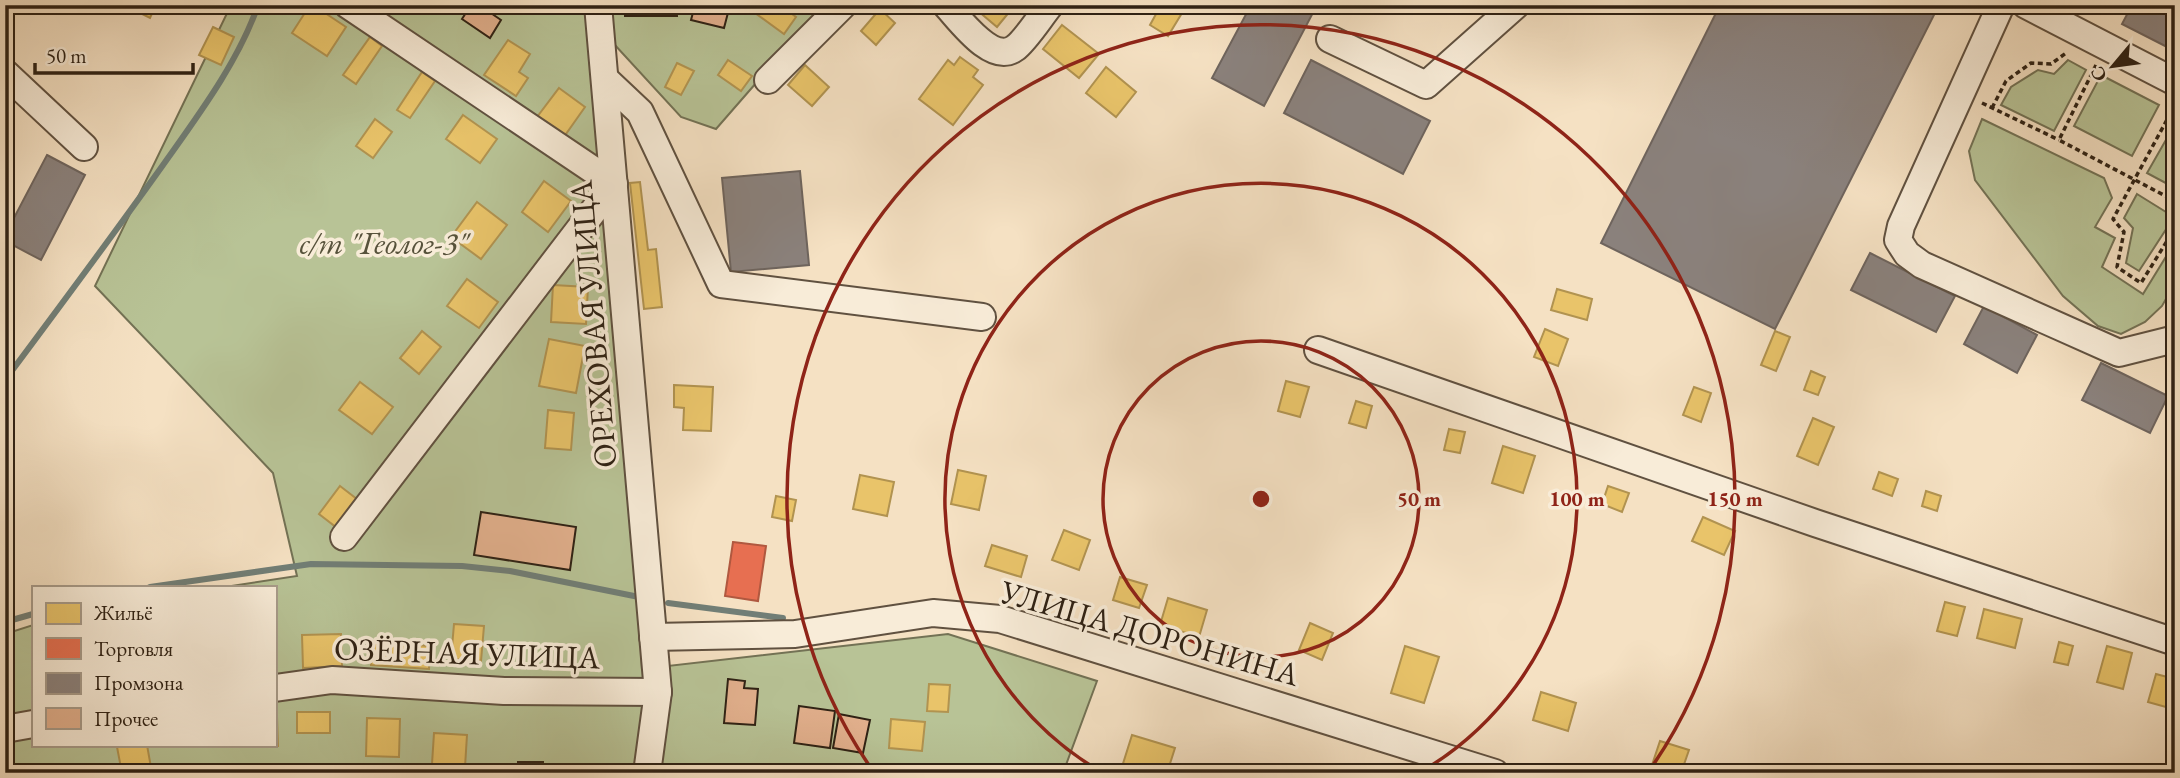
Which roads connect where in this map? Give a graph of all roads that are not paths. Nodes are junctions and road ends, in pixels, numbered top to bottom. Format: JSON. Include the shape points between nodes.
{"nodes":[{"id":1,"x":348,"y":5,"type":"edge"},
{"id":2,"x":598,"y":5,"type":"edge"},
{"id":3,"x":843,"y":5,"type":"edge"},
{"id":4,"x":946,"y":5,"type":"edge"},
{"id":5,"x":1050,"y":5,"type":"edge"},
{"id":6,"x":1516,"y":5,"type":"edge"},
{"id":7,"x":2001,"y":5,"type":"edge"},
{"id":8,"x":2026,"y":5,"type":"edge"},
{"id":9,"x":1330,"y":39,"type":"dead end"},
{"id":10,"x":5,"y":73,"type":"edge"},
{"id":11,"x":605,"y":79,"type":"junction"},
{"id":12,"x":768,"y":80,"type":"dead end"},
{"id":13,"x":2175,"y":82,"type":"edge"},
{"id":14,"x":84,"y":147,"type":"dead end"},
{"id":15,"x":614,"y":184,"type":"junction"},
{"id":16,"x":982,"y":317,"type":"dead end"},
{"id":17,"x":2175,"y":339,"type":"edge"},
{"id":18,"x":1318,"y":350,"type":"dead end"},
{"id":19,"x":344,"y":537,"type":"dead end"},
{"id":20,"x":653,"y":637,"type":"junction"},
{"id":21,"x":2175,"y":642,"type":"edge"},
{"id":22,"x":276,"y":688,"type":"edge"},
{"id":23,"x":658,"y":692,"type":"junction"},
{"id":24,"x":32,"y":724,"type":"edge"},
{"id":25,"x":5,"y":729,"type":"edge"},
{"id":26,"x":647,"y":773,"type":"edge"},
{"id":27,"x":1495,"y":773,"type":"edge"}],
"edges":[{"from":1,"to":15,"type":"street"},
{"from":2,"to":11,"type":"street","name":"ОРЕХОВАЯ УЛИЦА"},
{"from":3,"to":12,"type":"street"},
{"from":4,"to":5,"type":"street","via":[[986,47],[997,52],[1015,48]]},
{"from":6,"to":9,"type":"street","via":[[1426,85]]},
{"from":7,"to":17,"type":"street","via":[[1898,240],[1922,265],[2119,353]]},
{"from":8,"to":13,"type":"street"},
{"from":10,"to":14,"type":"street"},
{"from":11,"to":15,"type":"street","name":"ОРЕХОВАЯ УЛИЦА"},
{"from":11,"to":16,"type":"street","via":[[640,112],[721,284]]},
{"from":15,"to":19,"type":"street"},
{"from":15,"to":20,"type":"street","name":"ОРЕХОВАЯ УЛИЦА"},
{"from":18,"to":21,"type":"street"},
{"from":20,"to":23,"type":"street","name":"ОРЕХОВАЯ УЛИЦА"},
{"from":20,"to":27,"type":"street","name":"УЛИЦА ДОРОНИНА","via":[[795,634],[933,613],[1000,619]]},
{"from":22,"to":23,"type":"street","name":"ОЗЁРНАЯ УЛИЦА","via":[[332,680],[504,691]]},
{"from":23,"to":26,"type":"street","name":"ОРЕХОВАЯ УЛИЦА"},
{"from":24,"to":25,"type":"street"}]}
